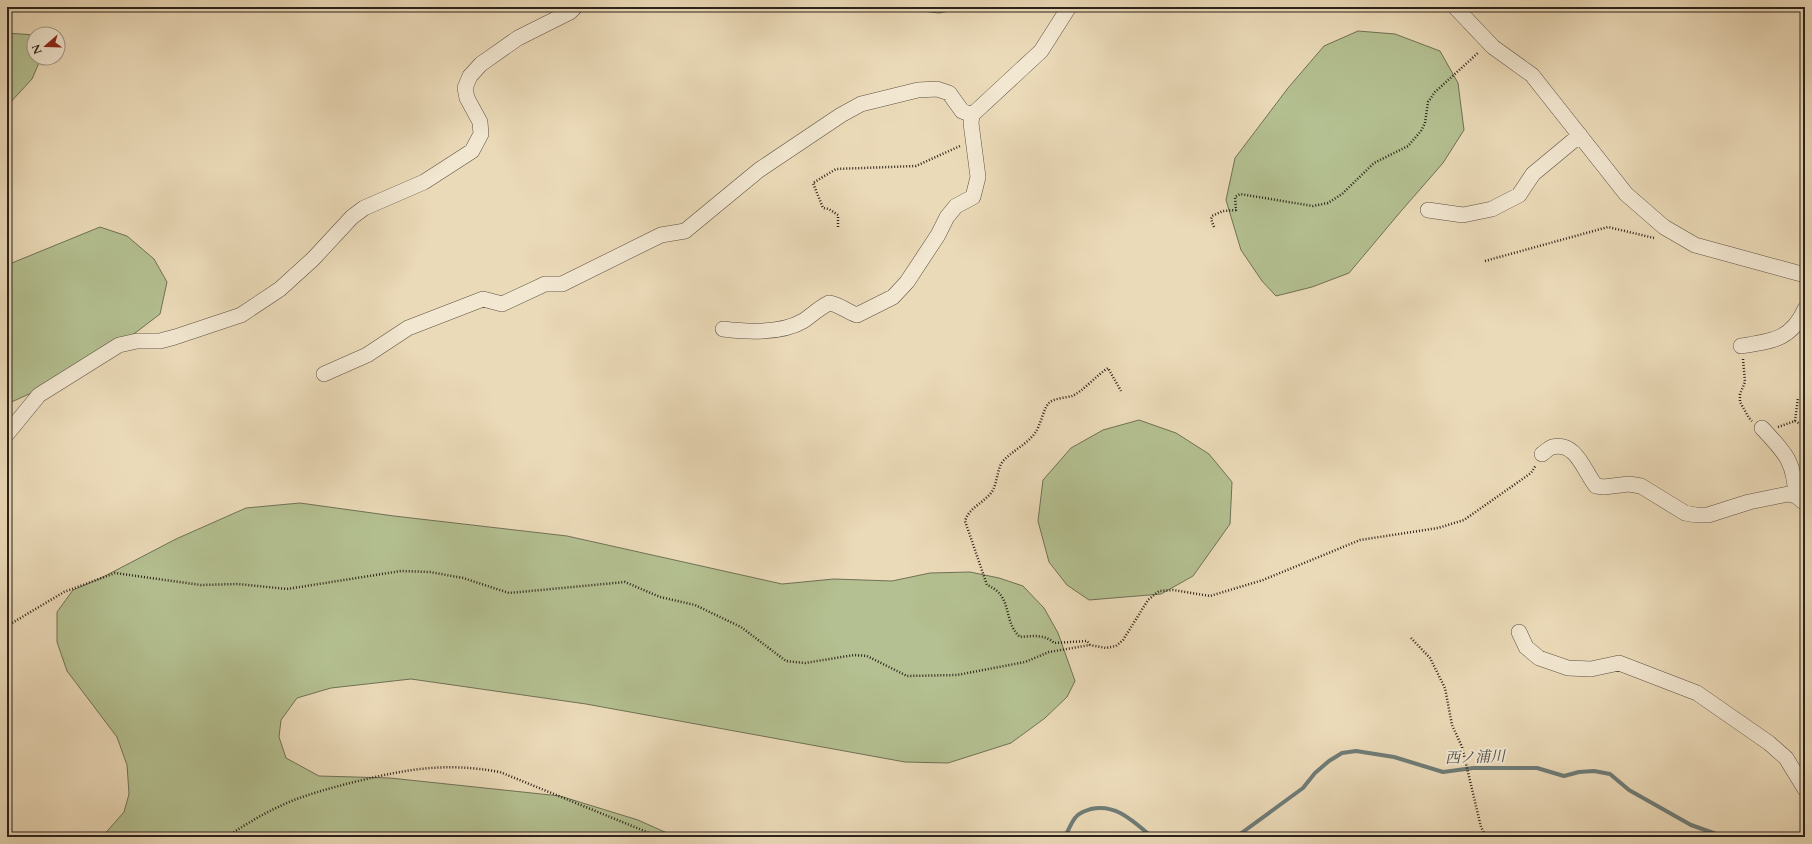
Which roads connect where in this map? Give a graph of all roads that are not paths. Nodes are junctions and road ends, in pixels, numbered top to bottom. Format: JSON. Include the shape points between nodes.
{"nodes":[{"id":1,"x":576,"y":7,"type":"edge"},
{"id":2,"x":1069,"y":7,"type":"edge"},
{"id":3,"x":1456,"y":7,"type":"edge"},
{"id":4,"x":972,"y":115,"type":"junction"},
{"id":5,"x":1580,"y":135,"type":"junction"},
{"id":6,"x":1428,"y":210,"type":"dead end"},
{"id":7,"x":1805,"y":275,"type":"edge"},
{"id":8,"x":1805,"y":309,"type":"edge"},
{"id":9,"x":723,"y":329,"type":"dead end"},
{"id":10,"x":1741,"y":346,"type":"road end"},
{"id":11,"x":324,"y":374,"type":"dead end"},
{"id":12,"x":1762,"y":428,"type":"road end"},
{"id":13,"x":7,"y":434,"type":"edge"},
{"id":14,"x":1542,"y":454,"type":"road end"},
{"id":15,"x":1801,"y":500,"type":"edge"},
{"id":16,"x":1519,"y":632,"type":"dead end"},
{"id":17,"x":1805,"y":789,"type":"edge"}],
"edges":[{"from":1,"to":13,"type":"street","via":[[518,38],[481,64],[470,76],[465,88],[467,98],[480,122],[481,134],[472,151],[424,182],[364,208],[352,217],[314,259],[280,289],[241,315],[175,337],[119,345],[39,395]]},
{"from":2,"to":4,"type":"street","via":[[1041,51]]},
{"from":3,"to":5,"type":"street","via":[[1493,47],[1532,75]]},
{"from":4,"to":9,"type":"street","via":[[978,177],[973,197],[956,206],[947,217],[907,282],[893,296],[857,315],[829,303],[802,321],[789,326],[768,331]]},
{"from":4,"to":11,"type":"street","via":[[962,111],[949,93],[937,89],[918,90],[861,104],[759,170],[685,231],[661,235],[562,284],[545,284],[502,304],[483,299],[408,328],[367,355]]},
{"from":5,"to":6,"type":"street","via":[[1534,174],[1519,196],[1492,209],[1463,215]]},
{"from":5,"to":7,"type":"street","via":[[1626,194],[1664,227],[1695,245]]},
{"from":8,"to":10,"type":"street","via":[[1800,319],[1783,336],[1774,341]]},
{"from":12,"to":15,"type":"street","via":[[1791,462]]},
{"from":14,"to":15,"type":"street","via":[[1553,447],[1566,448],[1578,456],[1596,486],[1641,486],[1685,513],[1696,515],[1708,515],[1755,500],[1788,494]]},
{"from":16,"to":17,"type":"street","via":[[1526,647],[1539,658],[1553,663],[1580,670],[1619,663],[1697,693],[1769,743],[1786,758]]}]}
